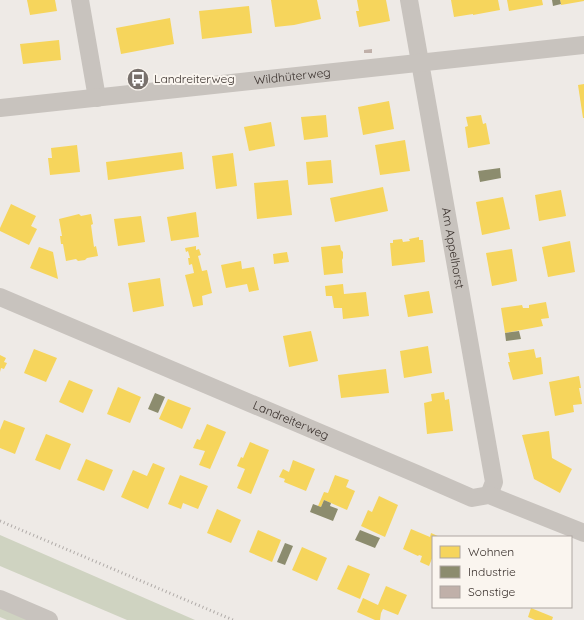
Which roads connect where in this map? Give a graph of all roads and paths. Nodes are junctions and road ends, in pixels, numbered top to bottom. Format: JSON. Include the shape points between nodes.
{"nodes":[{"id":1,"x":80,"y":0,"type":"edge"},
{"id":2,"x":409,"y":0,"type":"edge"},
{"id":3,"x":584,"y":45,"type":"edge"},
{"id":4,"x":420,"y":63,"type":"junction"},
{"id":5,"x":97,"y":98,"type":"junction"},
{"id":6,"x":0,"y":108,"type":"edge"},
{"id":7,"x":0,"y":297,"type":"edge"},
{"id":8,"x":489,"y":496,"type":"junction"},
{"id":9,"x":584,"y":533,"type":"edge"},
{"id":10,"x":0,"y":599,"type":"edge"},
{"id":11,"x":49,"y":620,"type":"edge"}],
"edges":[{"from":1,"to":5,"type":"street"},
{"from":2,"to":4,"type":"street","name":"Am Appelhorst"},
{"from":3,"to":4,"type":"street","name":"Wildhüterweg"},
{"from":4,"to":5,"type":"street","name":"Wildhüterweg"},
{"from":4,"to":8,"type":"street","name":"Am Appelhorst","via":[[494,482]]},
{"from":5,"to":6,"type":"street","name":"Wildhüterweg"},
{"from":7,"to":8,"type":"street","name":"Landreiterweg","via":[[472,498]]},
{"from":8,"to":9,"type":"street","name":"Landreiterweg"},
{"from":10,"to":11,"type":"street"}]}
